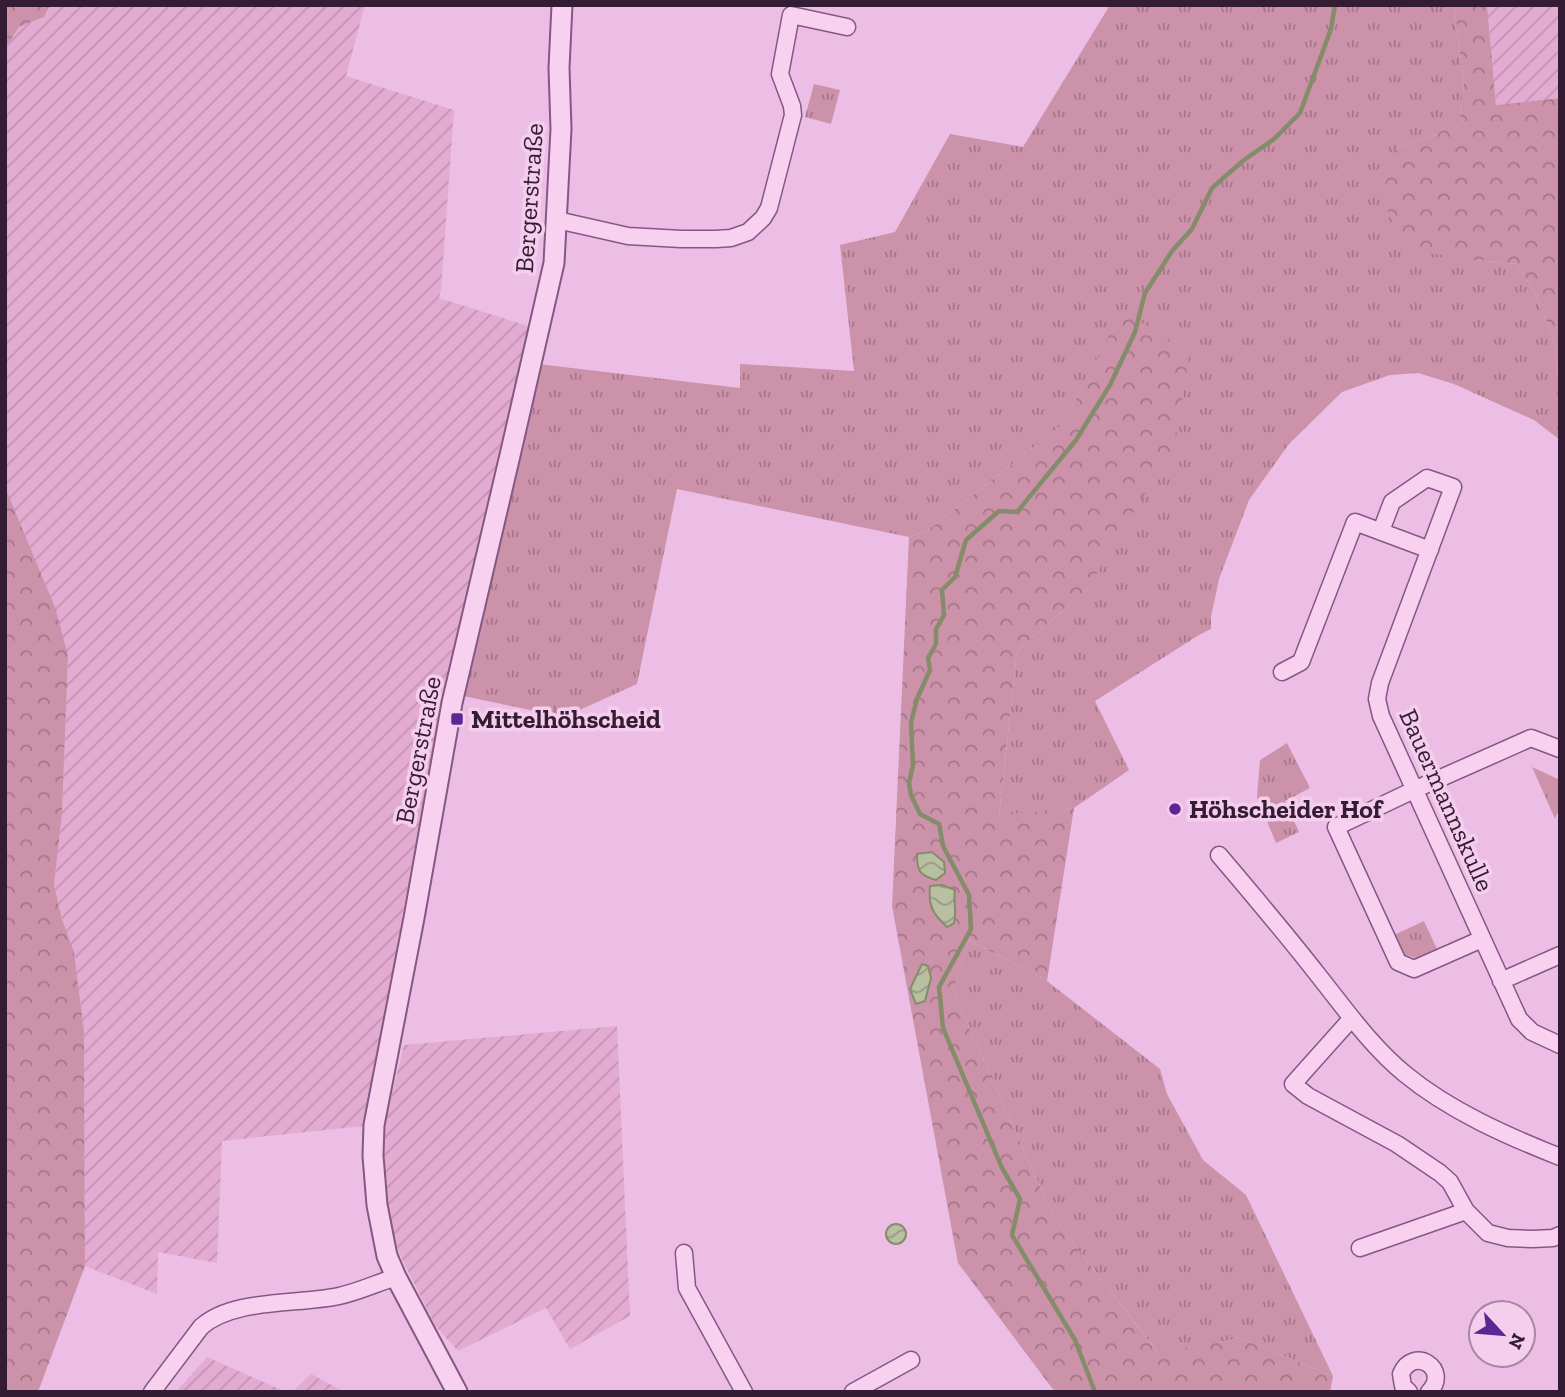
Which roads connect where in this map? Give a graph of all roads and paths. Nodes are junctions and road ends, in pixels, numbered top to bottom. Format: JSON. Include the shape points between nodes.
{"nodes":[{"id":1,"x":562,"y":5,"type":"edge"},
{"id":2,"x":847,"y":27,"type":"dead end"},
{"id":3,"x":557,"y":220,"type":"junction"},
{"id":4,"x":1381,"y":531,"type":"junction"},
{"id":5,"x":1430,"y":550,"type":"junction"},
{"id":6,"x":1282,"y":672,"type":"dead end"},
{"id":7,"x":1560,"y":749,"type":"edge"},
{"id":8,"x":1416,"y":789,"type":"junction"},
{"id":9,"x":1219,"y":855,"type":"dead end"},
{"id":10,"x":1482,"y":939,"type":"junction"},
{"id":11,"x":1560,"y":955,"type":"edge"},
{"id":12,"x":1501,"y":981,"type":"junction"},
{"id":13,"x":1352,"y":1018,"type":"junction"},
{"id":14,"x":1560,"y":1045,"type":"edge"},
{"id":15,"x":1560,"y":1157,"type":"edge"},
{"id":16,"x":1466,"y":1211,"type":"junction"},
{"id":17,"x":1560,"y":1235,"type":"edge"},
{"id":18,"x":1360,"y":1248,"type":"dead end"},
{"id":19,"x":684,"y":1253,"type":"dead end"},
{"id":20,"x":396,"y":1277,"type":"junction"},
{"id":21,"x":911,"y":1360,"type":"dead end"},
{"id":22,"x":152,"y":1392,"type":"edge"},
{"id":23,"x":457,"y":1392,"type":"edge"},
{"id":24,"x":744,"y":1392,"type":"edge"},
{"id":25,"x":853,"y":1392,"type":"edge"},
{"id":26,"x":1409,"y":1392,"type":"edge"},
{"id":27,"x":1429,"y":1392,"type":"edge"}],
"edges":[{"from":1,"to":3,"type":"street","name":"Bergerstraße"},
{"from":2,"to":3,"type":"street","via":[[791,15],[780,74],[793,115],[769,208],[748,232],[731,238],[681,240],[628,236]]},
{"from":3,"to":20,"type":"street","name":"Bergerstraße","via":[[551,278],[452,703],[374,1125],[377,1205]]},
{"from":4,"to":5,"type":"street"},
{"from":4,"to":5,"type":"street","name":"Bauermannskulle","via":[[1392,502],[1427,478],[1453,487]]},
{"from":4,"to":6,"type":"street","via":[[1355,522],[1301,662]]},
{"from":5,"to":8,"type":"street","name":"Bauermannskulle","via":[[1377,699]]},
{"from":7,"to":8,"type":"street","via":[[1531,738]]},
{"from":8,"to":10,"type":"street","name":"Bauermannskulle"},
{"from":8,"to":10,"type":"street","via":[[1336,827],[1398,962],[1415,969]]},
{"from":9,"to":13,"type":"street"},
{"from":10,"to":12,"type":"street","name":"Bauermannskulle"},
{"from":11,"to":12,"type":"street"},
{"from":12,"to":14,"type":"street","name":"Bauermannskulle","via":[[1521,1023]]},
{"from":13,"to":15,"type":"street","via":[[1404,1073],[1432,1094]]},
{"from":13,"to":16,"type":"street","via":[[1291,1089],[1397,1144],[1440,1173]]},
{"from":16,"to":17,"type":"street","via":[[1494,1236],[1533,1240]]},
{"from":16,"to":18,"type":"street"},
{"from":19,"to":24,"type":"street","via":[[687,1288]]},
{"from":20,"to":22,"type":"street","via":[[342,1296],[251,1306],[211,1318]]},
{"from":20,"to":23,"type":"street","name":"Bergerstraße"},
{"from":21,"to":25,"type":"street"},
{"from":26,"to":27,"type":"street","via":[[1401,1374],[1418,1360],[1429,1363],[1435,1373]]}]}
